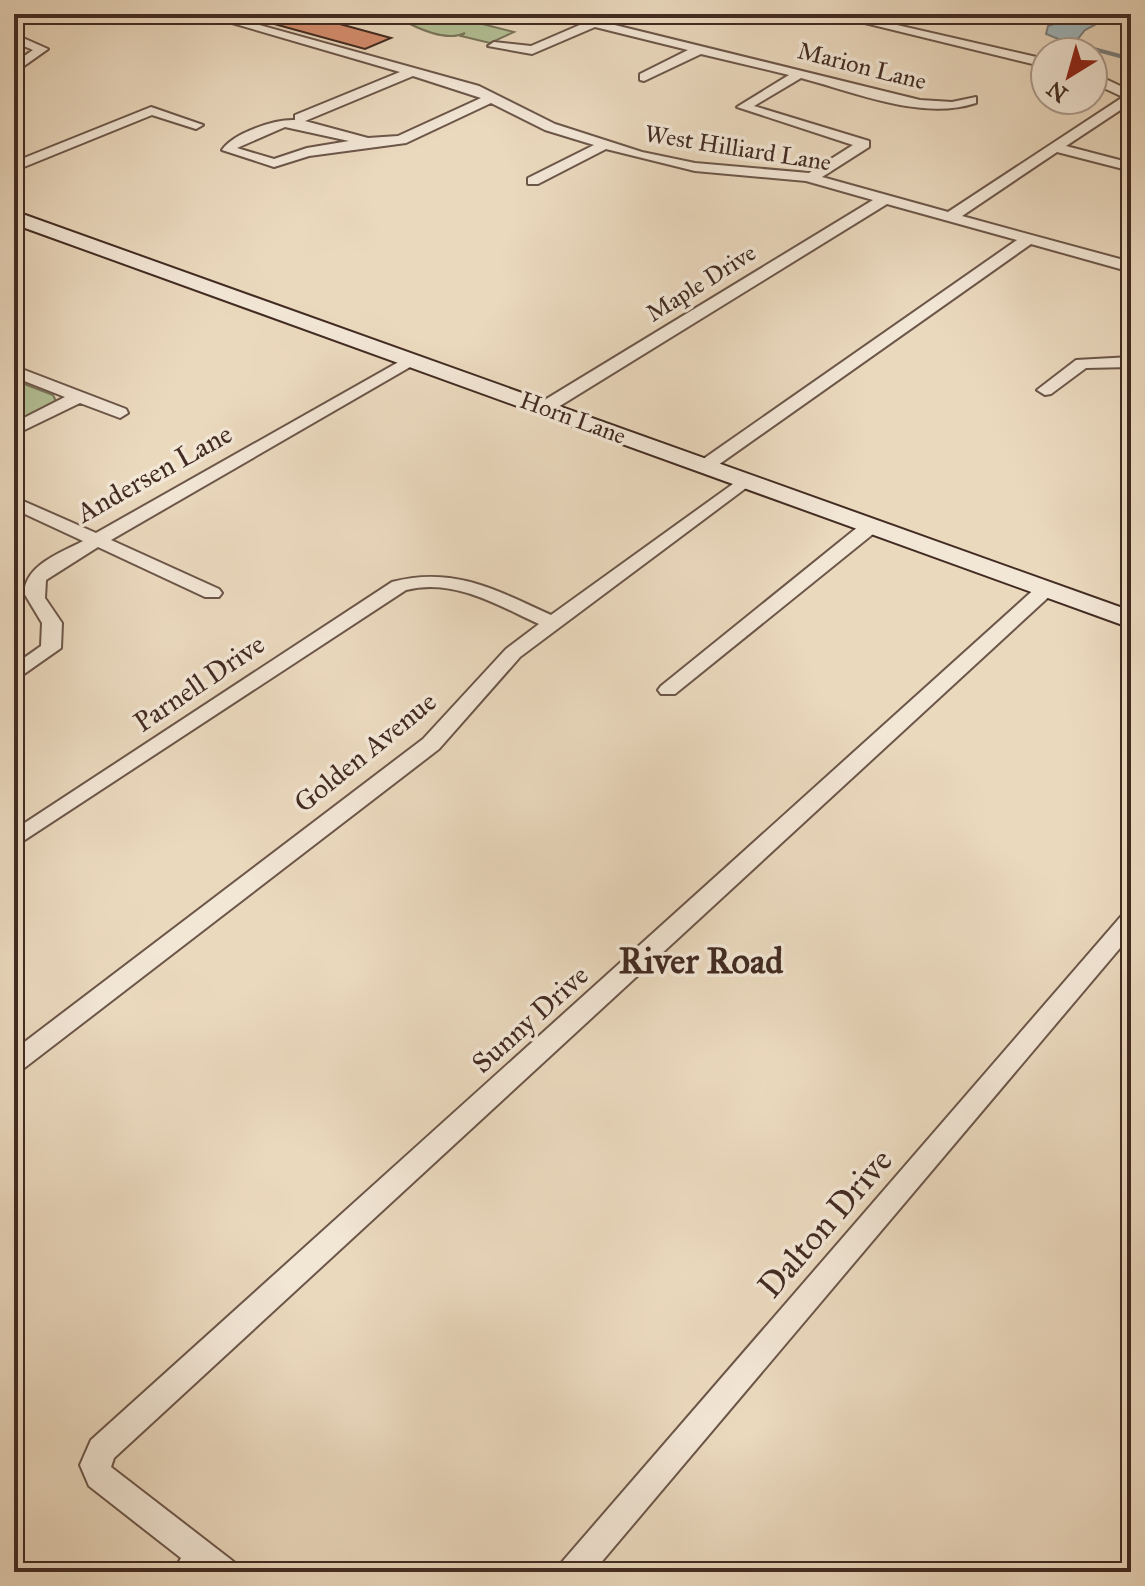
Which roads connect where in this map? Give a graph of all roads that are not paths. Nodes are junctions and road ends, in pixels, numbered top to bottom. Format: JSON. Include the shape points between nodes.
{"nodes":[{"id":1,"x":207,"y":14,"type":"edge"},
{"id":2,"x":556,"y":14,"type":"edge"},
{"id":3,"x":834,"y":14,"type":"edge"},
{"id":4,"x":594,"y":23,"type":"junction"},
{"id":5,"x":14,"y":38,"type":"edge"},
{"id":6,"x":494,"y":46,"type":"dead end"},
{"id":7,"x":701,"y":49,"type":"junction"},
{"id":8,"x":1029,"y":59,"type":"edge"},
{"id":9,"x":14,"y":69,"type":"edge"},
{"id":10,"x":413,"y":71,"type":"junction"},
{"id":11,"x":800,"y":74,"type":"junction"},
{"id":12,"x":644,"y":77,"type":"dead end"},
{"id":13,"x":1109,"y":86,"type":"edge"},
{"id":14,"x":493,"y":97,"type":"junction"},
{"id":15,"x":1131,"y":97,"type":"edge"},
{"id":16,"x":971,"y":100,"type":"dead end"},
{"id":17,"x":300,"y":118,"type":"dead end"},
{"id":18,"x":196,"y":125,"type":"dead end"},
{"id":19,"x":368,"y":142,"type":"junction"},
{"id":20,"x":604,"y":145,"type":"junction"},
{"id":21,"x":1054,"y":147,"type":"junction"},
{"id":22,"x":14,"y":167,"type":"edge"},
{"id":23,"x":1131,"y":167,"type":"edge"},
{"id":24,"x":811,"y":178,"type":"junction"},
{"id":25,"x":533,"y":181,"type":"dead end"},
{"id":26,"x":884,"y":199,"type":"junction"},
{"id":27,"x":14,"y":217,"type":"edge"},
{"id":28,"x":950,"y":217,"type":"junction"},
{"id":29,"x":1028,"y":239,"type":"junction"},
{"id":30,"x":1131,"y":267,"type":"edge"},
{"id":31,"x":411,"y":360,"type":"junction"},
{"id":32,"x":1131,"y":362,"type":"edge"},
{"id":33,"x":14,"y":371,"type":"edge"},
{"id":34,"x":1045,"y":390,"type":"dead end"},
{"id":35,"x":79,"y":397,"type":"junction"},
{"id":36,"x":544,"y":408,"type":"junction"},
{"id":37,"x":120,"y":413,"type":"dead end"},
{"id":38,"x":14,"y":430,"type":"edge"},
{"id":39,"x":705,"y":466,"type":"junction"},
{"id":40,"x":744,"y":481,"type":"junction"},
{"id":41,"x":14,"y":502,"type":"edge"},
{"id":42,"x":871,"y":526,"type":"junction"},
{"id":43,"x":93,"y":540,"type":"junction"},
{"id":44,"x":1046,"y":589,"type":"junction"},
{"id":45,"x":212,"y":593,"type":"dead end"},
{"id":46,"x":1131,"y":620,"type":"edge"},
{"id":47,"x":552,"y":623,"type":"junction"},
{"id":48,"x":14,"y":675,"type":"edge"},
{"id":49,"x":668,"y":690,"type":"dead end"},
{"id":50,"x":14,"y":840,"type":"edge"},
{"id":51,"x":1131,"y":920,"type":"edge"},
{"id":52,"x":14,"y":1063,"type":"edge"},
{"id":53,"x":205,"y":1567,"type":"edge"},
{"id":54,"x":573,"y":1572,"type":"edge"}],
"edges":[{"from":1,"to":10,"type":"street","name":"West Hilliard Lane"},
{"from":2,"to":4,"type":"street","name":"Marion Lane"},
{"from":3,"to":8,"type":"street"},
{"from":4,"to":6,"type":"street","via":[[532,50]]},
{"from":4,"to":7,"type":"street","name":"Marion Lane"},
{"from":5,"to":9,"type":"street","via":[[41,47],[40,53]]},
{"from":7,"to":11,"type":"street","name":"Marion Lane"},
{"from":7,"to":12,"type":"street"},
{"from":10,"to":14,"type":"street","name":"West Hilliard Lane"},
{"from":10,"to":17,"type":"street"},
{"from":11,"to":16,"type":"street","name":"Marion Lane","via":[[928,105]]},
{"from":11,"to":24,"type":"street","via":[[738,107],[870,145]]},
{"from":13,"to":15,"type":"street"},
{"from":14,"to":19,"type":"street","via":[[401,140]]},
{"from":14,"to":20,"type":"street","name":"West Hilliard Lane","via":[[538,122]]},
{"from":15,"to":21,"type":"street"},
{"from":18,"to":22,"type":"street","via":[[151,111]]},
{"from":19,"to":19,"type":"street","via":[[274,163],[229,150],[290,123]]},
{"from":20,"to":24,"type":"street","name":"West Hilliard Lane","via":[[681,165]]},
{"from":20,"to":25,"type":"street"},
{"from":21,"to":23,"type":"street"},
{"from":21,"to":28,"type":"street"},
{"from":24,"to":26,"type":"street","name":"West Hilliard Lane"},
{"from":26,"to":28,"type":"street","name":"West Hilliard Lane"},
{"from":26,"to":36,"type":"street","name":"Maple Drive"},
{"from":27,"to":31,"type":"street","name":"Horn Lane"},
{"from":28,"to":29,"type":"street","name":"West Hilliard Lane"},
{"from":29,"to":30,"type":"street","name":"West Hilliard Lane"},
{"from":29,"to":39,"type":"street"},
{"from":31,"to":36,"type":"street","name":"Horn Lane"},
{"from":31,"to":43,"type":"street","name":"Andersen Lane"},
{"from":32,"to":34,"type":"street","via":[[1082,363]]},
{"from":33,"to":35,"type":"street"},
{"from":35,"to":37,"type":"street"},
{"from":35,"to":38,"type":"street"},
{"from":36,"to":39,"type":"street","name":"Horn Lane"},
{"from":39,"to":40,"type":"street","name":"Horn Lane"},
{"from":40,"to":42,"type":"street","name":"Horn Lane"},
{"from":40,"to":47,"type":"street","name":"Golden Avenue"},
{"from":41,"to":43,"type":"street"},
{"from":42,"to":44,"type":"street","name":"Horn Lane"},
{"from":42,"to":49,"type":"street"},
{"from":43,"to":45,"type":"street"},
{"from":43,"to":48,"type":"street","name":"Andersen Lane","via":[[37,578],[32,596],[52,623],[51,648]]},
{"from":44,"to":46,"type":"street","name":"Horn Lane"},
{"from":44,"to":53,"type":"street","name":"Sunny Drive","via":[[102,1449],[95,1465],[104,1481]]},
{"from":47,"to":50,"type":"street","name":"Parnell Drive","via":[[461,585],[419,580],[382,596]]},
{"from":47,"to":52,"type":"street","name":"Golden Avenue","via":[[499,666],[431,744]]},
{"from":51,"to":54,"type":"street","name":"Dalton Drive"}]}
